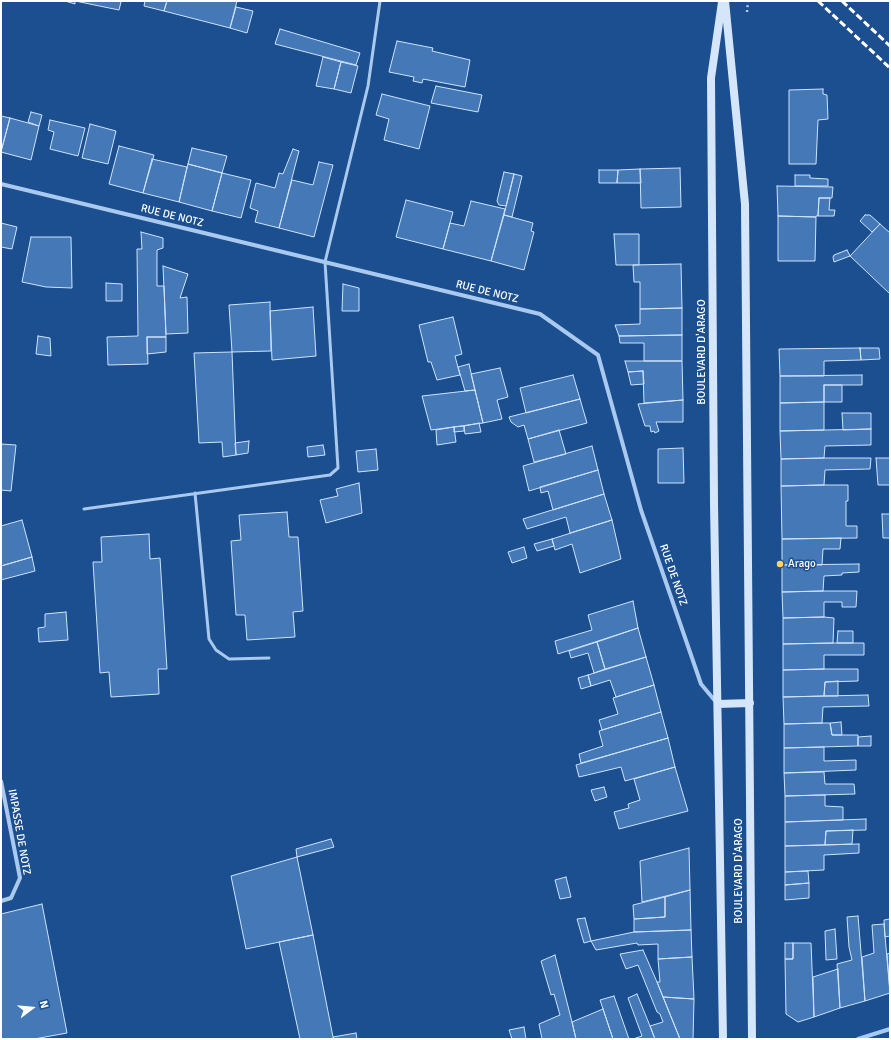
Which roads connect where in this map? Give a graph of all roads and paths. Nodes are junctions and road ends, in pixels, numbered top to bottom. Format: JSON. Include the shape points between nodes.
{"nodes":[{"id":1,"x":380,"y":1,"type":"edge"},
{"id":2,"x":724,"y":1,"type":"edge"},
{"id":3,"x":748,"y":1,"type":"edge"},
{"id":4,"x":747,"y":8,"type":"dead end"},
{"id":5,"x":1,"y":184,"type":"edge"},
{"id":6,"x":325,"y":262,"type":"junction"},
{"id":7,"x":195,"y":493,"type":"junction"},
{"id":8,"x":84,"y":509,"type":"dead end"},
{"id":9,"x":268,"y":658,"type":"dead end"},
{"id":10,"x":750,"y":703,"type":"junction"},
{"id":11,"x":718,"y":704,"type":"junction"},
{"id":12,"x":1,"y":781,"type":"edge"},
{"id":13,"x":1,"y":900,"type":"edge"},
{"id":14,"x":890,"y":1029,"type":"edge"},
{"id":15,"x":723,"y":1039,"type":"edge"},
{"id":16,"x":752,"y":1039,"type":"edge"},
{"id":17,"x":858,"y":1039,"type":"edge"}],
"edges":[{"from":1,"to":6,"type":"lane","via":[[368,86]]},
{"from":2,"to":10,"type":"main road","name":"BOULEVARD D'ARAGO","via":[[745,204]]},
{"from":2,"to":11,"type":"main road","name":"BOULEVARD D'ARAGO","via":[[711,78]]},
{"from":3,"to":4,"type":"path"},
{"from":5,"to":6,"type":"street","name":"RUE DE NOTZ"},
{"from":6,"to":7,"type":"lane","via":[[338,468],[330,475]]},
{"from":6,"to":11,"type":"street","name":"RUE DE NOTZ","via":[[540,314],[598,355],[640,510],[702,684]]},
{"from":7,"to":8,"type":"lane"},
{"from":7,"to":9,"type":"lane","via":[[209,639],[216,650],[229,659]]},
{"from":10,"to":11,"type":"main road"},
{"from":10,"to":16,"type":"main road","name":"BOULEVARD D'ARAGO"},
{"from":11,"to":15,"type":"main road","name":"BOULEVARD D'ARAGO"},
{"from":12,"to":13,"type":"street","name":"IMPASSE DE NOTZ","via":[[20,878],[11,898]]},
{"from":14,"to":17,"type":"street"}]}
